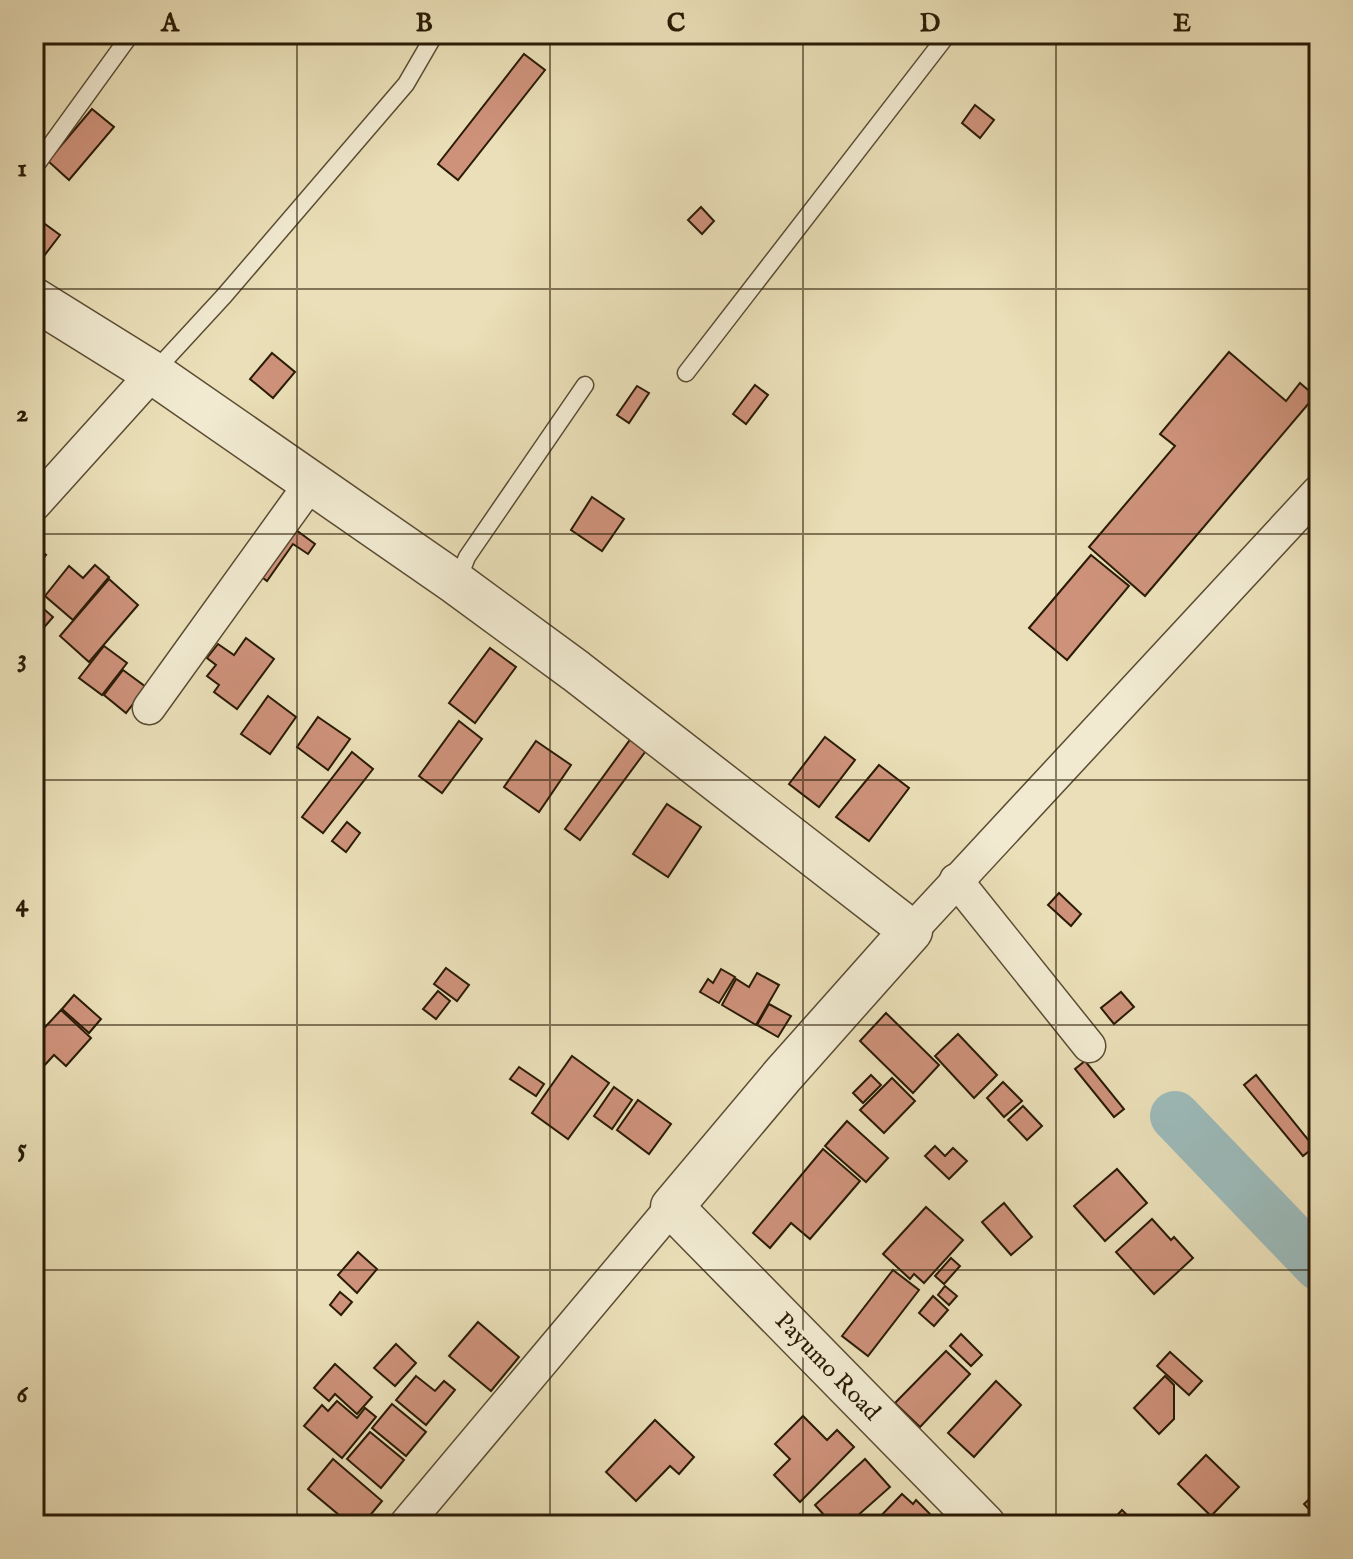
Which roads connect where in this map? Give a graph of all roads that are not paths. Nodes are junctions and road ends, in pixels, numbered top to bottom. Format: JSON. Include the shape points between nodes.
{"nodes":[{"id":1,"x":131,"y":34,"type":"edge"},
{"id":2,"x":435,"y":34,"type":"edge"},
{"id":3,"x":948,"y":34,"type":"edge"},
{"id":4,"x":34,"y":168,"type":"edge"},
{"id":5,"x":34,"y":299,"type":"edge"},
{"id":6,"x":153,"y":373,"type":"junction"},
{"id":7,"x":686,"y":373,"type":"dead end"},
{"id":8,"x":585,"y":385,"type":"dead end"},
{"id":9,"x":311,"y":483,"type":"junction"},
{"id":10,"x":1319,"y":491,"type":"edge"},
{"id":11,"x":34,"y":505,"type":"edge"},
{"id":12,"x":456,"y":583,"type":"junction"},
{"id":13,"x":149,"y":708,"type":"dead end"},
{"id":14,"x":956,"y":880,"type":"junction"},
{"id":15,"x":911,"y":931,"type":"junction"},
{"id":16,"x":1089,"y":1046,"type":"dead end"},
{"id":17,"x":672,"y":1207,"type":"junction"},
{"id":18,"x":405,"y":1525,"type":"edge"},
{"id":19,"x":984,"y":1525,"type":"edge"}],
"edges":[{"from":1,"to":4,"type":"lane"},
{"from":2,"to":6,"type":"lane","via":[[406,84]]},
{"from":3,"to":7,"type":"lane"},
{"from":5,"to":6,"type":"street"},
{"from":6,"to":9,"type":"street"},
{"from":6,"to":11,"type":"street"},
{"from":8,"to":12,"type":"lane","via":[[467,557]]},
{"from":9,"to":12,"type":"street"},
{"from":9,"to":13,"type":"street"},
{"from":10,"to":14,"type":"street"},
{"from":12,"to":15,"type":"street"},
{"from":14,"to":15,"type":"street"},
{"from":14,"to":16,"type":"street"},
{"from":15,"to":17,"type":"street"},
{"from":17,"to":18,"type":"street"},
{"from":17,"to":19,"type":"street","name":"Payumo Road"}]}
